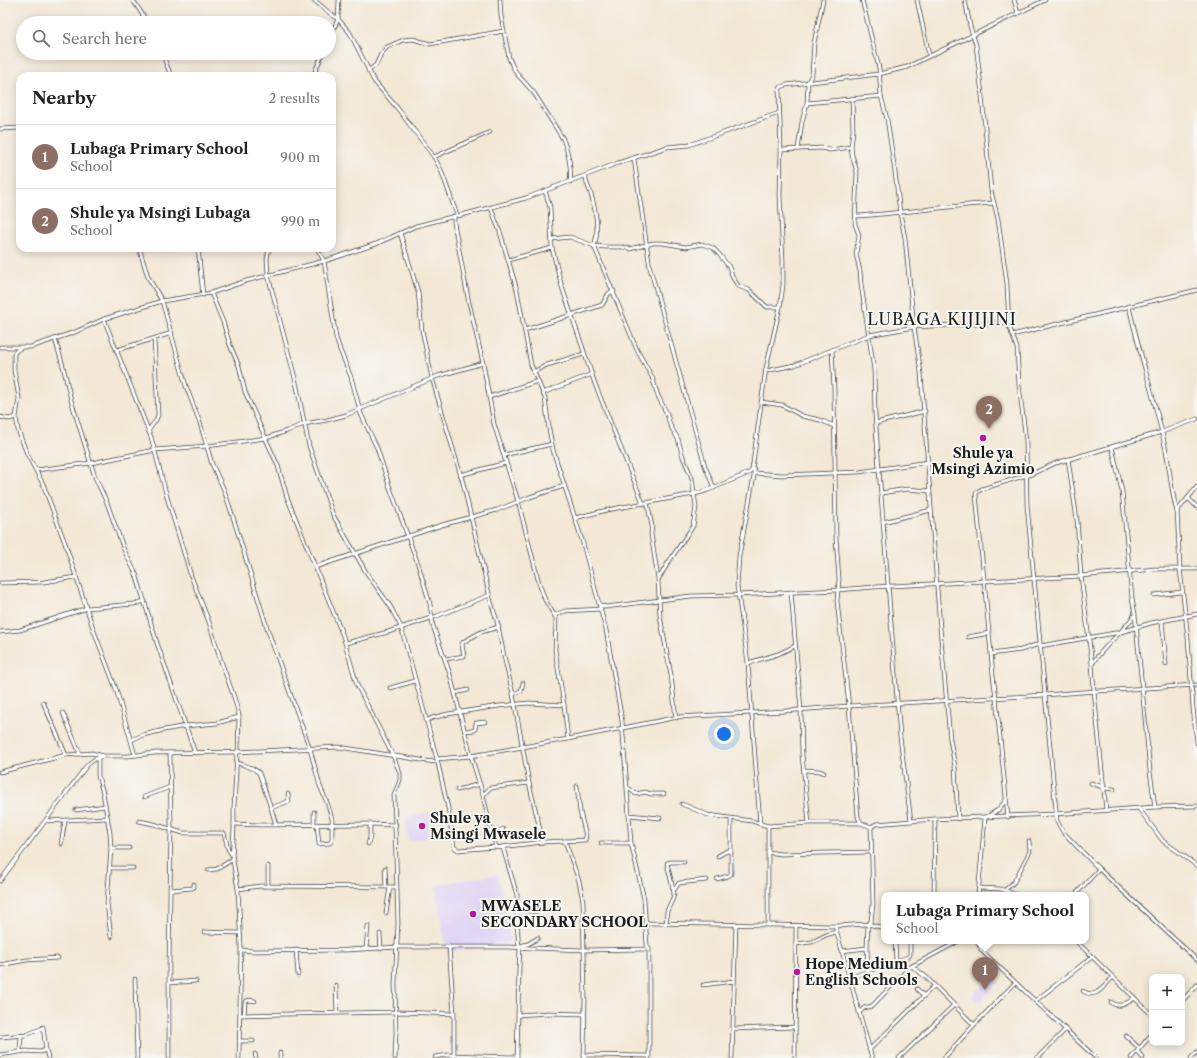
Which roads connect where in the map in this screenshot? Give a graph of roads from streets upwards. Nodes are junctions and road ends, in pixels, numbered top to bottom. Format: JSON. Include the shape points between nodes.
{"nodes":[{"id":1,"x":133,"y":0,"type":"edge"},
{"id":2,"x":314,"y":0,"type":"edge"},
{"id":3,"x":339,"y":0,"type":"edge"},
{"id":4,"x":500,"y":0,"type":"edge"},
{"id":5,"x":823,"y":0,"type":"edge"},
{"id":6,"x":862,"y":0,"type":"edge"},
{"id":7,"x":917,"y":0,"type":"edge"},
{"id":8,"x":965,"y":0,"type":"edge"},
{"id":9,"x":1014,"y":0,"type":"edge"},
{"id":10,"x":1045,"y":0,"type":"edge"},
{"id":11,"x":1018,"y":13,"type":"junction"},
{"id":12,"x":143,"y":16,"type":"edge"},
{"id":13,"x":334,"y":16,"type":"edge"},
{"id":14,"x":338,"y":19,"type":"junction"},
{"id":15,"x":336,"y":24,"type":"edge"},
{"id":16,"x":504,"y":31,"type":"junction"},
{"id":17,"x":972,"y":35,"type":"junction"},
{"id":18,"x":930,"y":55,"type":"junction"},
{"id":19,"x":165,"y":60,"type":"edge"},
{"id":20,"x":320,"y":60,"type":"edge"},
{"id":21,"x":368,"y":71,"type":"junction"},
{"id":22,"x":169,"y":72,"type":"edge"},
{"id":23,"x":315,"y":72,"type":"edge"},
{"id":24,"x":879,"y":74,"type":"junction"},
{"id":25,"x":808,"y":82,"type":"junction"},
{"id":26,"x":881,"y":96,"type":"junction"},
{"id":27,"x":852,"y":99,"type":"junction"},
{"id":28,"x":807,"y":103,"type":"junction"},
{"id":29,"x":779,"y":113,"type":"junction"},
{"id":30,"x":16,"y":128,"type":"edge"},
{"id":31,"x":0,"y":129,"type":"edge"},
{"id":32,"x":490,"y":132,"type":"dead end"},
{"id":33,"x":851,"y":147,"type":"junction"},
{"id":34,"x":798,"y":149,"type":"junction"},
{"id":35,"x":781,"y":150,"type":"junction"},
{"id":36,"x":434,"y":157,"type":"junction"},
{"id":37,"x":634,"y":159,"type":"junction"},
{"id":38,"x":586,"y":176,"type":"junction"},
{"id":39,"x":570,"y":182,"type":"junction"},
{"id":40,"x":544,"y":191,"type":"junction"},
{"id":41,"x":993,"y":203,"type":"junction"},
{"id":42,"x":491,"y":208,"type":"junction"},
{"id":43,"x":900,"y":213,"type":"junction"},
{"id":44,"x":455,"y":216,"type":"junction"},
{"id":45,"x":856,"y":216,"type":"junction"},
{"id":46,"x":400,"y":233,"type":"junction"},
{"id":47,"x":552,"y":239,"type":"junction"},
{"id":48,"x":646,"y":244,"type":"junction"},
{"id":49,"x":594,"y":246,"type":"junction"},
{"id":50,"x":552,"y":248,"type":"junction"},
{"id":51,"x":140,"y":252,"type":"edge"},
{"id":52,"x":198,"y":252,"type":"edge"},
{"id":53,"x":268,"y":252,"type":"edge"},
{"id":54,"x":319,"y":252,"type":"edge"},
{"id":55,"x":508,"y":260,"type":"junction"},
{"id":56,"x":324,"y":261,"type":"junction"},
{"id":57,"x":268,"y":275,"type":"junction"},
{"id":58,"x":1197,"y":290,"type":"edge"},
{"id":59,"x":614,"y":291,"type":"junction"},
{"id":60,"x":211,"y":293,"type":"junction"},
{"id":61,"x":203,"y":295,"type":"junction"},
{"id":62,"x":162,"y":301,"type":"junction"},
{"id":63,"x":1129,"y":306,"type":"junction"},
{"id":64,"x":780,"y":307,"type":"junction"},
{"id":65,"x":571,"y":315,"type":"junction"},
{"id":66,"x":104,"y":319,"type":"junction"},
{"id":67,"x":1008,"y":322,"type":"junction"},
{"id":68,"x":914,"y":327,"type":"junction"},
{"id":69,"x":525,"y":330,"type":"junction"},
{"id":70,"x":172,"y":333,"type":"junction"},
{"id":71,"x":869,"y":335,"type":"junction"},
{"id":72,"x":1012,"y":335,"type":"junction"},
{"id":73,"x":55,"y":339,"type":"junction"},
{"id":74,"x":154,"y":339,"type":"junction"},
{"id":75,"x":0,"y":347,"type":"edge"},
{"id":76,"x":24,"y":347,"type":"junction"},
{"id":77,"x":117,"y":350,"type":"junction"},
{"id":78,"x":832,"y":350,"type":"junction"},
{"id":79,"x":584,"y":354,"type":"junction"},
{"id":80,"x":483,"y":362,"type":"junction"},
{"id":81,"x":766,"y":371,"type":"junction"},
{"id":82,"x":533,"y":372,"type":"junction"},
{"id":83,"x":592,"y":374,"type":"junction"},
{"id":84,"x":432,"y":378,"type":"junction"},
{"id":85,"x":538,"y":382,"type":"junction"},
{"id":86,"x":543,"y":393,"type":"junction"},
{"id":87,"x":488,"y":397,"type":"junction"},
{"id":88,"x":761,"y":402,"type":"junction"},
{"id":89,"x":360,"y":410,"type":"junction"},
{"id":90,"x":925,"y":411,"type":"junction"},
{"id":91,"x":16,"y":417,"type":"junction"},
{"id":92,"x":0,"y":418,"type":"edge"},
{"id":93,"x":1197,"y":418,"type":"edge"},
{"id":94,"x":876,"y":423,"type":"junction"},
{"id":95,"x":304,"y":424,"type":"junction"},
{"id":96,"x":834,"y":426,"type":"junction"},
{"id":97,"x":148,"y":431,"type":"junction"},
{"id":98,"x":1162,"y":432,"type":"junction"},
{"id":99,"x":266,"y":438,"type":"junction"},
{"id":100,"x":552,"y":444,"type":"junction"},
{"id":101,"x":207,"y":446,"type":"junction"},
{"id":102,"x":1112,"y":447,"type":"junction"},
{"id":103,"x":155,"y":450,"type":"junction"},
{"id":104,"x":504,"y":455,"type":"junction"},
{"id":105,"x":1068,"y":459,"type":"junction"},
{"id":106,"x":928,"y":462,"type":"junction"},
{"id":107,"x":91,"y":463,"type":"junction"},
{"id":108,"x":506,"y":463,"type":"junction"},
{"id":109,"x":754,"y":467,"type":"junction"},
{"id":110,"x":36,"y":470,"type":"junction"},
{"id":111,"x":879,"y":470,"type":"junction"},
{"id":112,"x":754,"y":472,"type":"junction"},
{"id":113,"x":835,"y":473,"type":"junction"},
{"id":114,"x":460,"y":475,"type":"junction"},
{"id":115,"x":1027,"y":475,"type":"junction"},
{"id":116,"x":564,"y":486,"type":"junction"},
{"id":117,"x":1197,"y":487,"type":"edge"},
{"id":118,"x":714,"y":488,"type":"junction"},
{"id":119,"x":930,"y":491,"type":"junction"},
{"id":120,"x":881,"y":493,"type":"junction"},
{"id":121,"x":694,"y":494,"type":"junction"},
{"id":122,"x":1188,"y":498,"type":"junction"},
{"id":123,"x":518,"y":501,"type":"junction"},
{"id":124,"x":645,"y":502,"type":"junction"},
{"id":125,"x":1197,"y":507,"type":"edge"},
{"id":126,"x":931,"y":510,"type":"junction"},
{"id":127,"x":1178,"y":513,"type":"junction"},
{"id":128,"x":471,"y":518,"type":"junction"},
{"id":129,"x":575,"y":518,"type":"junction"},
{"id":130,"x":883,"y":522,"type":"junction"},
{"id":131,"x":409,"y":536,"type":"junction"},
{"id":132,"x":355,"y":554,"type":"junction"},
{"id":133,"x":315,"y":567,"type":"junction"},
{"id":134,"x":1180,"y":568,"type":"junction"},
{"id":135,"x":1197,"y":569,"type":"edge"},
{"id":136,"x":1130,"y":571,"type":"junction"},
{"id":137,"x":1081,"y":576,"type":"junction"},
{"id":138,"x":76,"y":578,"type":"junction"},
{"id":139,"x":1034,"y":579,"type":"junction"},
{"id":140,"x":658,"y":580,"type":"junction"},
{"id":141,"x":984,"y":581,"type":"junction"},
{"id":142,"x":0,"y":582,"type":"edge"},
{"id":143,"x":937,"y":584,"type":"junction"},
{"id":144,"x":889,"y":586,"type":"junction"},
{"id":145,"x":837,"y":590,"type":"junction"},
{"id":146,"x":791,"y":592,"type":"junction"},
{"id":147,"x":1182,"y":592,"type":"junction"},
{"id":148,"x":490,"y":595,"type":"junction"},
{"id":149,"x":1154,"y":595,"type":"dead end"},
{"id":150,"x":737,"y":596,"type":"junction"},
{"id":151,"x":145,"y":601,"type":"junction"},
{"id":152,"x":659,"y":601,"type":"junction"},
{"id":153,"x":606,"y":607,"type":"junction"},
{"id":154,"x":87,"y":608,"type":"junction"},
{"id":155,"x":601,"y":609,"type":"junction"},
{"id":156,"x":1135,"y":614,"type":"junction"},
{"id":157,"x":1197,"y":614,"type":"edge"},
{"id":158,"x":555,"y":615,"type":"junction"},
{"id":159,"x":1185,"y":616,"type":"junction"},
{"id":160,"x":431,"y":618,"type":"junction"},
{"id":161,"x":1162,"y":621,"type":"junction"},
{"id":162,"x":401,"y":627,"type":"junction"},
{"id":163,"x":499,"y":627,"type":"junction"},
{"id":164,"x":1136,"y":627,"type":"junction"},
{"id":165,"x":0,"y":632,"type":"edge"},
{"id":166,"x":1121,"y":632,"type":"junction"},
{"id":167,"x":989,"y":633,"type":"junction"},
{"id":168,"x":968,"y":637,"type":"dead end"},
{"id":169,"x":1088,"y":637,"type":"junction"},
{"id":170,"x":346,"y":643,"type":"junction"},
{"id":171,"x":1040,"y":645,"type":"junction"},
{"id":172,"x":796,"y":646,"type":"junction"},
{"id":173,"x":991,"y":654,"type":"junction"},
{"id":174,"x":446,"y":659,"type":"junction"},
{"id":175,"x":748,"y":663,"type":"junction"},
{"id":176,"x":1092,"y":664,"type":"junction"},
{"id":177,"x":1166,"y":664,"type":"dead end"},
{"id":178,"x":415,"y":681,"type":"junction"},
{"id":179,"x":523,"y":683,"type":"dead end"},
{"id":180,"x":1191,"y":685,"type":"junction"},
{"id":181,"x":1197,"y":685,"type":"edge"},
{"id":182,"x":390,"y":688,"type":"dead end"},
{"id":183,"x":1142,"y":688,"type":"junction"},
{"id":184,"x":468,"y":690,"type":"dead end"},
{"id":185,"x":1094,"y":691,"type":"junction"},
{"id":186,"x":455,"y":693,"type":"junction"},
{"id":187,"x":513,"y":694,"type":"junction"},
{"id":188,"x":1045,"y":695,"type":"junction"},
{"id":189,"x":996,"y":698,"type":"junction"},
{"id":190,"x":947,"y":701,"type":"junction"},
{"id":191,"x":43,"y":702,"type":"dead end"},
{"id":192,"x":898,"y":703,"type":"junction"},
{"id":193,"x":515,"y":705,"type":"junction"},
{"id":194,"x":564,"y":705,"type":"junction"},
{"id":195,"x":849,"y":706,"type":"junction"},
{"id":196,"x":801,"y":710,"type":"junction"},
{"id":197,"x":460,"y":712,"type":"junction"},
{"id":198,"x":752,"y":712,"type":"junction"},
{"id":199,"x":63,"y":713,"type":"dead end"},
{"id":200,"x":239,"y":717,"type":"junction"},
{"id":201,"x":676,"y":718,"type":"junction"},
{"id":202,"x":426,"y":721,"type":"junction"},
{"id":203,"x":485,"y":722,"type":"dead end"},
{"id":204,"x":186,"y":726,"type":"junction"},
{"id":205,"x":622,"y":728,"type":"junction"},
{"id":206,"x":465,"y":731,"type":"junction"},
{"id":207,"x":568,"y":739,"type":"junction"},
{"id":208,"x":131,"y":740,"type":"junction"},
{"id":209,"x":1197,"y":743,"type":"edge"},
{"id":210,"x":523,"y":746,"type":"junction"},
{"id":211,"x":310,"y":749,"type":"junction"},
{"id":212,"x":238,"y":752,"type":"junction"},
{"id":213,"x":170,"y":753,"type":"junction"},
{"id":214,"x":195,"y":753,"type":"junction"},
{"id":215,"x":80,"y":754,"type":"junction"},
{"id":216,"x":135,"y":755,"type":"junction"},
{"id":217,"x":66,"y":756,"type":"junction"},
{"id":218,"x":103,"y":756,"type":"junction"},
{"id":219,"x":393,"y":756,"type":"junction"},
{"id":220,"x":471,"y":756,"type":"junction"},
{"id":221,"x":98,"y":758,"type":"junction"},
{"id":222,"x":437,"y":760,"type":"junction"},
{"id":223,"x":236,"y":762,"type":"junction"},
{"id":224,"x":804,"y":770,"type":"junction"},
{"id":225,"x":0,"y":772,"type":"edge"},
{"id":226,"x":824,"y":773,"type":"dead end"},
{"id":227,"x":530,"y":782,"type":"junction"},
{"id":228,"x":1091,"y":783,"type":"dead end"},
{"id":229,"x":480,"y":784,"type":"junction"},
{"id":230,"x":577,"y":786,"type":"dead end"},
{"id":231,"x":170,"y":787,"type":"junction"},
{"id":232,"x":627,"y":787,"type":"junction"},
{"id":233,"x":1103,"y":788,"type":"junction"},
{"id":234,"x":1114,"y":789,"type":"dead end"},
{"id":235,"x":457,"y":790,"type":"dead end"},
{"id":236,"x":288,"y":794,"type":"dead end"},
{"id":237,"x":664,"y":794,"type":"dead end"},
{"id":238,"x":483,"y":795,"type":"junction"},
{"id":239,"x":144,"y":797,"type":"dead end"},
{"id":240,"x":1006,"y":800,"type":"junction"},
{"id":241,"x":682,"y":804,"type":"dead end"},
{"id":242,"x":105,"y":806,"type":"junction"},
{"id":243,"x":1197,"y":806,"type":"edge"},
{"id":244,"x":1155,"y":807,"type":"junction"},
{"id":245,"x":271,"y":808,"type":"junction"},
{"id":246,"x":1139,"y":809,"type":"junction"},
{"id":247,"x":76,"y":810,"type":"dead end"},
{"id":248,"x":1106,"y":810,"type":"junction"},
{"id":249,"x":314,"y":812,"type":"dead end"},
{"id":250,"x":1056,"y":814,"type":"junction"},
{"id":251,"x":629,"y":815,"type":"junction"},
{"id":252,"x":1008,"y":817,"type":"junction"},
{"id":253,"x":108,"y":818,"type":"junction"},
{"id":254,"x":660,"y":818,"type":"dead end"},
{"id":255,"x":958,"y":818,"type":"junction"},
{"id":256,"x":985,"y":818,"type":"junction"},
{"id":257,"x":731,"y":819,"type":"junction"},
{"id":258,"x":934,"y":819,"type":"junction"},
{"id":259,"x":46,"y":821,"type":"junction"},
{"id":260,"x":65,"y":821,"type":"junction"},
{"id":261,"x":139,"y":821,"type":"dead end"},
{"id":262,"x":911,"y":821,"type":"junction"},
{"id":263,"x":861,"y":823,"type":"junction"},
{"id":264,"x":234,"y":824,"type":"junction"},
{"id":265,"x":316,"y":824,"type":"junction"},
{"id":266,"x":332,"y":824,"type":"junction"},
{"id":267,"x":370,"y":824,"type":"junction"},
{"id":268,"x":760,"y":824,"type":"junction"},
{"id":269,"x":809,"y":824,"type":"junction"},
{"id":270,"x":276,"y":825,"type":"junction"},
{"id":271,"x":396,"y":825,"type":"junction"},
{"id":272,"x":768,"y":826,"type":"junction"},
{"id":273,"x":871,"y":827,"type":"junction"},
{"id":274,"x":503,"y":829,"type":"dead end"},
{"id":275,"x":171,"y":830,"type":"junction"},
{"id":276,"x":492,"y":833,"type":"junction"},
{"id":277,"x":565,"y":841,"type":"junction"},
{"id":278,"x":1029,"y":841,"type":"dead end"},
{"id":279,"x":542,"y":842,"type":"junction"},
{"id":280,"x":601,"y":843,"type":"dead end"},
{"id":281,"x":630,"y":843,"type":"junction"},
{"id":282,"x":61,"y":844,"type":"dead end"},
{"id":283,"x":368,"y":844,"type":"dead end"},
{"id":284,"x":496,"y":846,"type":"junction"},
{"id":285,"x":501,"y":847,"type":"junction"},
{"id":286,"x":111,"y":848,"type":"junction"},
{"id":287,"x":129,"y":848,"type":"dead end"},
{"id":288,"x":731,"y":850,"type":"junction"},
{"id":289,"x":768,"y":852,"type":"junction"},
{"id":290,"x":871,"y":852,"type":"junction"},
{"id":291,"x":718,"y":856,"type":"dead end"},
{"id":292,"x":232,"y":857,"type":"junction"},
{"id":293,"x":684,"y":862,"type":"dead end"},
{"id":294,"x":268,"y":866,"type":"dead end"},
{"id":295,"x":1197,"y":866,"type":"edge"},
{"id":296,"x":109,"y":868,"type":"junction"},
{"id":297,"x":133,"y":868,"type":"dead end"},
{"id":298,"x":385,"y":868,"type":"dead end"},
{"id":299,"x":1099,"y":869,"type":"junction"},
{"id":300,"x":208,"y":870,"type":"dead end"},
{"id":301,"x":717,"y":879,"type":"dead end"},
{"id":302,"x":707,"y":880,"type":"dead end"},
{"id":303,"x":0,"y":881,"type":"edge"},
{"id":304,"x":194,"y":884,"type":"dead end"},
{"id":305,"x":268,"y":886,"type":"junction"},
{"id":306,"x":388,"y":887,"type":"junction"},
{"id":307,"x":396,"y":887,"type":"junction"},
{"id":308,"x":979,"y":888,"type":"junction"},
{"id":309,"x":238,"y":889,"type":"junction"},
{"id":310,"x":170,"y":890,"type":"junction"},
{"id":311,"x":1005,"y":890,"type":"junction"},
{"id":312,"x":674,"y":892,"type":"junction"},
{"id":313,"x":934,"y":892,"type":"edge"},
{"id":314,"x":978,"y":892,"type":"edge"},
{"id":315,"x":1010,"y":892,"type":"edge"},
{"id":316,"x":1078,"y":892,"type":"edge"},
{"id":317,"x":386,"y":913,"type":"dead end"},
{"id":318,"x":517,"y":913,"type":"junction"},
{"id":319,"x":537,"y":916,"type":"dead end"},
{"id":320,"x":646,"y":924,"type":"junction"},
{"id":321,"x":666,"y":924,"type":"junction"},
{"id":322,"x":736,"y":924,"type":"junction"},
{"id":323,"x":868,"y":924,"type":"junction"},
{"id":324,"x":768,"y":925,"type":"junction"},
{"id":325,"x":368,"y":926,"type":"dead end"},
{"id":326,"x":796,"y":926,"type":"junction"},
{"id":327,"x":835,"y":926,"type":"junction"},
{"id":328,"x":881,"y":927,"type":"edge"},
{"id":329,"x":204,"y":932,"type":"dead end"},
{"id":330,"x":836,"y":932,"type":"junction"},
{"id":331,"x":239,"y":933,"type":"junction"},
{"id":332,"x":380,"y":934,"type":"dead end"},
{"id":333,"x":110,"y":936,"type":"dead end"},
{"id":334,"x":538,"y":938,"type":"dead end"},
{"id":335,"x":796,"y":944,"type":"junction"},
{"id":336,"x":895,"y":944,"type":"edge"},
{"id":337,"x":910,"y":944,"type":"edge"},
{"id":338,"x":953,"y":944,"type":"edge"},
{"id":339,"x":978,"y":944,"type":"edge"},
{"id":340,"x":1079,"y":944,"type":"edge"},
{"id":341,"x":397,"y":947,"type":"junction"},
{"id":342,"x":449,"y":947,"type":"junction"},
{"id":343,"x":520,"y":947,"type":"junction"},
{"id":344,"x":867,"y":948,"type":"junction"},
{"id":345,"x":366,"y":949,"type":"junction"},
{"id":346,"x":380,"y":949,"type":"junction"},
{"id":347,"x":649,"y":949,"type":"junction"},
{"id":348,"x":241,"y":950,"type":"junction"},
{"id":349,"x":296,"y":950,"type":"junction"},
{"id":350,"x":584,"y":950,"type":"junction"},
{"id":351,"x":841,"y":951,"type":"junction"},
{"id":352,"x":1092,"y":957,"type":"junction"},
{"id":353,"x":58,"y":958,"type":"dead end"},
{"id":354,"x":1197,"y":960,"type":"edge"},
{"id":355,"x":896,"y":962,"type":"junction"},
{"id":356,"x":0,"y":965,"type":"edge"},
{"id":357,"x":912,"y":966,"type":"junction"},
{"id":358,"x":868,"y":971,"type":"junction"},
{"id":359,"x":298,"y":974,"type":"dead end"},
{"id":360,"x":1114,"y":977,"type":"junction"},
{"id":361,"x":849,"y":978,"type":"junction"},
{"id":362,"x":135,"y":979,"type":"dead end"},
{"id":363,"x":196,"y":981,"type":"dead end"},
{"id":364,"x":734,"y":982,"type":"junction"},
{"id":365,"x":169,"y":983,"type":"junction"},
{"id":366,"x":1015,"y":983,"type":"junction"},
{"id":367,"x":336,"y":985,"type":"dead end"},
{"id":368,"x":704,"y":985,"type":"dead end"},
{"id":369,"x":1197,"y":985,"type":"edge"},
{"id":370,"x":934,"y":986,"type":"junction"},
{"id":371,"x":918,"y":989,"type":"dead end"},
{"id":372,"x":1083,"y":991,"type":"dead end"},
{"id":373,"x":924,"y":996,"type":"junction"},
{"id":374,"x":1135,"y":998,"type":"junction"},
{"id":375,"x":1185,"y":998,"type":"edge"},
{"id":376,"x":1035,"y":1000,"type":"junction"},
{"id":377,"x":255,"y":1001,"type":"dead end"},
{"id":378,"x":1111,"y":1002,"type":"dead end"},
{"id":379,"x":953,"y":1006,"type":"junction"},
{"id":380,"x":396,"y":1012,"type":"junction"},
{"id":381,"x":1149,"y":1012,"type":"edge"},
{"id":382,"x":859,"y":1013,"type":"junction"},
{"id":383,"x":337,"y":1014,"type":"junction"},
{"id":384,"x":454,"y":1014,"type":"junction"},
{"id":385,"x":584,"y":1014,"type":"junction"},
{"id":386,"x":240,"y":1015,"type":"junction"},
{"id":387,"x":244,"y":1015,"type":"junction"},
{"id":388,"x":518,"y":1015,"type":"junction"},
{"id":389,"x":974,"y":1025,"type":"junction"},
{"id":390,"x":795,"y":1027,"type":"junction"},
{"id":391,"x":733,"y":1029,"type":"junction"},
{"id":392,"x":1065,"y":1030,"type":"junction"},
{"id":393,"x":21,"y":1036,"type":"junction"},
{"id":394,"x":1126,"y":1036,"type":"dead end"},
{"id":395,"x":0,"y":1037,"type":"edge"},
{"id":396,"x":1149,"y":1037,"type":"edge"},
{"id":397,"x":239,"y":1041,"type":"junction"},
{"id":398,"x":253,"y":1041,"type":"dead end"},
{"id":399,"x":1139,"y":1048,"type":"junction"},
{"id":400,"x":46,"y":1050,"type":"junction"},
{"id":401,"x":869,"y":1050,"type":"junction"},
{"id":402,"x":1136,"y":1051,"type":"junction"},
{"id":403,"x":20,"y":1052,"type":"junction"},
{"id":404,"x":1197,"y":1052,"type":"edge"},
{"id":405,"x":280,"y":1053,"type":"dead end"},
{"id":406,"x":0,"y":1055,"type":"edge"},
{"id":407,"x":435,"y":1057,"type":"edge"},
{"id":408,"x":454,"y":1057,"type":"edge"},
{"id":409,"x":584,"y":1057,"type":"edge"},
{"id":410,"x":649,"y":1057,"type":"edge"},
{"id":411,"x":48,"y":1058,"type":"edge"},
{"id":412,"x":137,"y":1058,"type":"edge"},
{"id":413,"x":169,"y":1058,"type":"edge"},
{"id":414,"x":239,"y":1058,"type":"edge"},
{"id":415,"x":280,"y":1058,"type":"edge"},
{"id":416,"x":395,"y":1058,"type":"edge"},
{"id":417,"x":517,"y":1058,"type":"edge"},
{"id":418,"x":732,"y":1058,"type":"edge"},
{"id":419,"x":795,"y":1058,"type":"edge"},
{"id":420,"x":872,"y":1058,"type":"edge"},
{"id":421,"x":899,"y":1058,"type":"edge"},
{"id":422,"x":944,"y":1058,"type":"edge"},
{"id":423,"x":1037,"y":1058,"type":"edge"},
{"id":424,"x":1096,"y":1058,"type":"edge"},
{"id":425,"x":1130,"y":1058,"type":"edge"},
{"id":426,"x":1142,"y":1058,"type":"edge"},
{"id":427,"x":1191,"y":1058,"type":"edge"}],
"edges":[{"from":1,"to":12,"type":"street"},
{"from":2,"to":13,"type":"street"},
{"from":3,"to":14,"type":"street"},
{"from":4,"to":16,"type":"street"},
{"from":5,"to":25,"type":"street","via":[[814,43],[812,74]]},
{"from":6,"to":24,"type":"street"},
{"from":7,"to":18,"type":"street"},
{"from":8,"to":17,"type":"street"},
{"from":9,"to":11,"type":"street"},
{"from":10,"to":11,"type":"street"},
{"from":11,"to":17,"type":"street"},
{"from":14,"to":15,"type":"street"},
{"from":14,"to":21,"type":"street","via":[[357,44]]},
{"from":16,"to":21,"type":"street","via":[[430,44],[413,39],[404,40],[387,47],[376,65]]},
{"from":16,"to":39,"type":"street","via":[[514,70],[534,93],[564,139]]},
{"from":17,"to":18,"type":"street"},
{"from":17,"to":41,"type":"street","via":[[976,45]]},
{"from":18,"to":24,"type":"street","via":[[907,67]]},
{"from":19,"to":22,"type":"street"},
{"from":20,"to":23,"type":"street"},
{"from":21,"to":36,"type":"street"},
{"from":24,"to":25,"type":"street"},
{"from":24,"to":26,"type":"street"},
{"from":25,"to":28,"type":"street"},
{"from":25,"to":29,"type":"street","via":[[781,87]]},
{"from":26,"to":27,"type":"street"},
{"from":26,"to":43,"type":"street","via":[[887,119]]},
{"from":27,"to":28,"type":"street"},
{"from":27,"to":33,"type":"street"},
{"from":28,"to":34,"type":"street"},
{"from":29,"to":35,"type":"street"},
{"from":29,"to":37,"type":"street","via":[[689,145],[667,147]]},
{"from":30,"to":31,"type":"street"},
{"from":32,"to":36,"type":"street"},
{"from":33,"to":34,"type":"street","via":[[830,150]]},
{"from":33,"to":45,"type":"street","via":[[856,172]]},
{"from":34,"to":35,"type":"street"},
{"from":35,"to":64,"type":"street","via":[[783,277]]},
{"from":36,"to":44,"type":"street","via":[[441,170]]},
{"from":37,"to":38,"type":"street"},
{"from":37,"to":48,"type":"street"},
{"from":38,"to":39,"type":"street"},
{"from":38,"to":49,"type":"street","via":[[595,216]]},
{"from":39,"to":40,"type":"street"},
{"from":40,"to":42,"type":"street"},
{"from":40,"to":47,"type":"street","via":[[550,207]]},
{"from":41,"to":43,"type":"street"},
{"from":41,"to":67,"type":"street","via":[[998,219],[1007,284]]},
{"from":42,"to":44,"type":"street"},
{"from":42,"to":55,"type":"street"},
{"from":43,"to":45,"type":"street"},
{"from":43,"to":68,"type":"street"},
{"from":44,"to":46,"type":"street"},
{"from":44,"to":80,"type":"street","via":[[468,298]]},
{"from":45,"to":71,"type":"street","via":[[859,235],[856,254]]},
{"from":46,"to":56,"type":"street","via":[[376,244]]},
{"from":46,"to":84,"type":"street","via":[[418,292],[422,330]]},
{"from":47,"to":49,"type":"street","via":[[570,237]]},
{"from":47,"to":50,"type":"street"},
{"from":48,"to":49,"type":"street","via":[[630,249]]},
{"from":48,"to":64,"type":"street","via":[[662,243],[686,247],[699,244],[713,248],[729,267],[738,286],[749,290],[767,307]]},
{"from":48,"to":118,"type":"street","via":[[650,268],[705,466]]},
{"from":49,"to":59,"type":"street"},
{"from":50,"to":55,"type":"street"},
{"from":50,"to":65,"type":"street"},
{"from":51,"to":62,"type":"street","via":[[148,277]]},
{"from":52,"to":61,"type":"street"},
{"from":53,"to":57,"type":"street"},
{"from":54,"to":56,"type":"street"},
{"from":55,"to":69,"type":"street"},
{"from":56,"to":57,"type":"street"},
{"from":56,"to":89,"type":"street","via":[[336,338]]},
{"from":57,"to":60,"type":"street"},
{"from":57,"to":95,"type":"street","via":[[296,382]]},
{"from":58,"to":63,"type":"street"},
{"from":59,"to":65,"type":"street","via":[[609,293],[602,305]]},
{"from":59,"to":121,"type":"street","via":[[637,350],[652,377],[678,439],[692,478]]},
{"from":60,"to":61,"type":"street"},
{"from":60,"to":99,"type":"street","via":[[239,366],[245,392]]},
{"from":61,"to":62,"type":"street"},
{"from":62,"to":66,"type":"street"},
{"from":62,"to":70,"type":"street"},
{"from":63,"to":72,"type":"street"},
{"from":63,"to":98,"type":"street"},
{"from":64,"to":81,"type":"street"},
{"from":65,"to":69,"type":"street"},
{"from":65,"to":79,"type":"street"},
{"from":66,"to":73,"type":"street"},
{"from":66,"to":77,"type":"street"},
{"from":67,"to":68,"type":"street"},
{"from":67,"to":72,"type":"street"},
{"from":68,"to":71,"type":"street"},
{"from":68,"to":90,"type":"street"},
{"from":69,"to":82,"type":"street"},
{"from":70,"to":74,"type":"street"},
{"from":70,"to":101,"type":"street","via":[[186,386]]},
{"from":71,"to":78,"type":"street"},
{"from":71,"to":94,"type":"street","via":[[874,370]]},
{"from":72,"to":115,"type":"street","via":[[1017,348]]},
{"from":73,"to":76,"type":"street"},
{"from":73,"to":107,"type":"street"},
{"from":74,"to":77,"type":"street"},
{"from":74,"to":97,"type":"street","via":[[158,415]]},
{"from":75,"to":76,"type":"street"},
{"from":76,"to":91,"type":"street","via":[[14,354],[19,398]]},
{"from":77,"to":97,"type":"street"},
{"from":78,"to":81,"type":"street","via":[[795,365]]},
{"from":78,"to":96,"type":"street"},
{"from":79,"to":82,"type":"street"},
{"from":79,"to":83,"type":"street"},
{"from":80,"to":84,"type":"street"},
{"from":80,"to":87,"type":"street"},
{"from":81,"to":88,"type":"street"},
{"from":82,"to":85,"type":"street"},
{"from":83,"to":86,"type":"street"},
{"from":83,"to":124,"type":"street"},
{"from":84,"to":89,"type":"street"},
{"from":84,"to":114,"type":"street"},
{"from":85,"to":86,"type":"street"},
{"from":85,"to":87,"type":"street"},
{"from":86,"to":100,"type":"street"},
{"from":87,"to":104,"type":"street"},
{"from":88,"to":96,"type":"street","via":[[782,405],[802,416]]},
{"from":88,"to":109,"type":"street"},
{"from":89,"to":95,"type":"street"},
{"from":89,"to":131,"type":"street","via":[[377,448]]},
{"from":90,"to":94,"type":"street"},
{"from":90,"to":106,"type":"street"},
{"from":91,"to":92,"type":"street"},
{"from":91,"to":110,"type":"street","via":[[22,442]]},
{"from":93,"to":98,"type":"street"},
{"from":94,"to":111,"type":"street"},
{"from":95,"to":99,"type":"street"},
{"from":95,"to":132,"type":"street","via":[[333,515]]},
{"from":96,"to":113,"type":"street"},
{"from":97,"to":103,"type":"street"},
{"from":98,"to":102,"type":"street"},
{"from":98,"to":127,"type":"street"},
{"from":99,"to":101,"type":"street"},
{"from":99,"to":133,"type":"street"},
{"from":100,"to":104,"type":"street"},
{"from":100,"to":116,"type":"street"},
{"from":101,"to":103,"type":"street"},
{"from":101,"to":211,"type":"street"},
{"from":102,"to":105,"type":"street"},
{"from":102,"to":136,"type":"street","via":[[1122,491]]},
{"from":103,"to":107,"type":"street"},
{"from":103,"to":200,"type":"street","via":[[191,576],[209,622]]},
{"from":104,"to":108,"type":"street"},
{"from":105,"to":115,"type":"street"},
{"from":105,"to":137,"type":"street","via":[[1077,520]]},
{"from":106,"to":111,"type":"street"},
{"from":106,"to":119,"type":"street"},
{"from":107,"to":110,"type":"street"},
{"from":107,"to":151,"type":"street"},
{"from":108,"to":114,"type":"street"},
{"from":108,"to":123,"type":"street"},
{"from":109,"to":112,"type":"street"},
{"from":109,"to":118,"type":"street","via":[[750,473]]},
{"from":110,"to":138,"type":"street","via":[[65,542]]},
{"from":111,"to":113,"type":"street"},
{"from":111,"to":120,"type":"street"},
{"from":112,"to":113,"type":"street","via":[[782,475]]},
{"from":112,"to":150,"type":"street","via":[[739,556]]},
{"from":113,"to":145,"type":"street","via":[[839,579]]},
{"from":114,"to":128,"type":"street"},
{"from":115,"to":139,"type":"street","via":[[1027,505]]},
{"from":115,"to":141,"type":"street","via":[[976,492]]},
{"from":116,"to":123,"type":"street"},
{"from":116,"to":129,"type":"street"},
{"from":117,"to":122,"type":"street"},
{"from":118,"to":121,"type":"street"},
{"from":119,"to":120,"type":"street","via":[[907,489]]},
{"from":119,"to":126,"type":"street"},
{"from":120,"to":130,"type":"street"},
{"from":121,"to":124,"type":"street"},
{"from":121,"to":140,"type":"street","via":[[696,508],[693,527]]},
{"from":122,"to":125,"type":"street"},
{"from":122,"to":127,"type":"street"},
{"from":123,"to":128,"type":"street"},
{"from":123,"to":158,"type":"street","via":[[539,583],[545,600]]},
{"from":124,"to":129,"type":"street"},
{"from":124,"to":140,"type":"street","via":[[652,526]]},
{"from":126,"to":130,"type":"street"},
{"from":126,"to":143,"type":"street"},
{"from":127,"to":134,"type":"street"},
{"from":128,"to":131,"type":"street"},
{"from":128,"to":148,"type":"street"},
{"from":129,"to":155,"type":"street"},
{"from":130,"to":144,"type":"street"},
{"from":131,"to":132,"type":"street"},
{"from":131,"to":160,"type":"street","via":[[430,604]]},
{"from":132,"to":133,"type":"street"},
{"from":132,"to":162,"type":"street"},
{"from":133,"to":170,"type":"street"},
{"from":134,"to":135,"type":"street"},
{"from":134,"to":136,"type":"street"},
{"from":134,"to":147,"type":"street"},
{"from":136,"to":137,"type":"street"},
{"from":136,"to":156,"type":"street"},
{"from":137,"to":139,"type":"street"},
{"from":137,"to":169,"type":"street"},
{"from":138,"to":142,"type":"street","via":[[44,582]]},
{"from":138,"to":154,"type":"street"},
{"from":139,"to":141,"type":"street"},
{"from":139,"to":171,"type":"street"},
{"from":140,"to":152,"type":"street"},
{"from":141,"to":143,"type":"street"},
{"from":141,"to":167,"type":"street"},
{"from":143,"to":144,"type":"street"},
{"from":143,"to":190,"type":"street"},
{"from":144,"to":145,"type":"street"},
{"from":144,"to":192,"type":"street"},
{"from":145,"to":146,"type":"street"},
{"from":145,"to":195,"type":"street"},
{"from":146,"to":150,"type":"street"},
{"from":146,"to":172,"type":"street"},
{"from":147,"to":149,"type":"street"},
{"from":147,"to":159,"type":"street"},
{"from":148,"to":160,"type":"street"},
{"from":148,"to":163,"type":"street"},
{"from":150,"to":152,"type":"street","via":[[691,596]]},
{"from":150,"to":175,"type":"street"},
{"from":151,"to":154,"type":"street"},
{"from":151,"to":204,"type":"street"},
{"from":152,"to":153,"type":"street"},
{"from":152,"to":201,"type":"street"},
{"from":153,"to":155,"type":"street"},
{"from":153,"to":155,"type":"street"},
{"from":154,"to":165,"type":"street","via":[[20,630]]},
{"from":154,"to":208,"type":"street"},
{"from":155,"to":158,"type":"street"},
{"from":155,"to":205,"type":"street","via":[[613,663]]},
{"from":156,"to":164,"type":"street"},
{"from":156,"to":166,"type":"street"},
{"from":157,"to":159,"type":"street"},
{"from":158,"to":194,"type":"street","via":[[555,650]]},
{"from":159,"to":161,"type":"street"},
{"from":159,"to":180,"type":"street"},
{"from":160,"to":162,"type":"street"},
{"from":160,"to":174,"type":"street"},
{"from":161,"to":164,"type":"street"},
{"from":161,"to":177,"type":"street"},
{"from":162,"to":170,"type":"street"},
{"from":162,"to":178,"type":"street"},
{"from":163,"to":174,"type":"street","via":[[481,632],[463,642],[464,656]]},
{"from":163,"to":187,"type":"street"},
{"from":164,"to":166,"type":"street"},
{"from":164,"to":183,"type":"street"},
{"from":166,"to":169,"type":"street"},
{"from":166,"to":176,"type":"street","via":[[1100,652]]},
{"from":167,"to":168,"type":"street"},
{"from":167,"to":173,"type":"street"},
{"from":169,"to":171,"type":"street"},
{"from":169,"to":176,"type":"street"},
{"from":170,"to":219,"type":"street","via":[[357,685]]},
{"from":171,"to":173,"type":"street"},
{"from":171,"to":188,"type":"street"},
{"from":172,"to":175,"type":"street"},
{"from":172,"to":196,"type":"street"},
{"from":173,"to":189,"type":"street"},
{"from":174,"to":186,"type":"street"},
{"from":175,"to":198,"type":"street"},
{"from":176,"to":185,"type":"street"},
{"from":178,"to":182,"type":"street"},
{"from":178,"to":202,"type":"street"},
{"from":179,"to":187,"type":"street","via":[[522,691]]},
{"from":180,"to":181,"type":"street"},
{"from":180,"to":183,"type":"street"},
{"from":180,"to":209,"type":"street"},
{"from":183,"to":185,"type":"street"},
{"from":183,"to":244,"type":"street"},
{"from":184,"to":186,"type":"street"},
{"from":185,"to":188,"type":"street"},
{"from":185,"to":233,"type":"street"},
{"from":186,"to":197,"type":"street"},
{"from":187,"to":193,"type":"street"},
{"from":188,"to":189,"type":"street"},
{"from":188,"to":250,"type":"street"},
{"from":189,"to":190,"type":"street"},
{"from":189,"to":240,"type":"street"},
{"from":190,"to":192,"type":"street"},
{"from":190,"to":255,"type":"street"},
{"from":191,"to":217,"type":"street"},
{"from":192,"to":195,"type":"street"},
{"from":192,"to":262,"type":"street"},
{"from":193,"to":194,"type":"street"},
{"from":193,"to":197,"type":"street"},
{"from":193,"to":210,"type":"street"},
{"from":194,"to":207,"type":"street"},
{"from":195,"to":196,"type":"street"},
{"from":195,"to":263,"type":"street","via":[[858,816]]},
{"from":196,"to":198,"type":"street"},
{"from":196,"to":224,"type":"street"},
{"from":197,"to":202,"type":"street"},
{"from":197,"to":206,"type":"street"},
{"from":198,"to":201,"type":"street"},
{"from":198,"to":268,"type":"street"},
{"from":199,"to":215,"type":"street"},
{"from":200,"to":204,"type":"street","via":[[217,723]]},
{"from":200,"to":212,"type":"street"},
{"from":201,"to":205,"type":"street"},
{"from":202,"to":222,"type":"street"},
{"from":203,"to":206,"type":"street","via":[[476,724],[475,730]]},
{"from":204,"to":208,"type":"street"},
{"from":204,"to":214,"type":"street"},
{"from":205,"to":207,"type":"street"},
{"from":205,"to":232,"type":"street"},
{"from":206,"to":220,"type":"street"},
{"from":207,"to":210,"type":"street"},
{"from":208,"to":216,"type":"street"},
{"from":210,"to":220,"type":"street"},
{"from":210,"to":227,"type":"street"},
{"from":211,"to":212,"type":"street"},
{"from":211,"to":219,"type":"street","via":[[339,747]]},
{"from":211,"to":266,"type":"street"},
{"from":212,"to":214,"type":"street"},
{"from":212,"to":223,"type":"street"},
{"from":213,"to":214,"type":"street"},
{"from":213,"to":216,"type":"street"},
{"from":213,"to":231,"type":"street"},
{"from":215,"to":217,"type":"street"},
{"from":215,"to":218,"type":"street","via":[[92,753]]},
{"from":216,"to":218,"type":"street"},
{"from":217,"to":225,"type":"street"},
{"from":218,"to":221,"type":"street"},
{"from":219,"to":222,"type":"street"},
{"from":219,"to":271,"type":"street","via":[[401,776],[394,794]]},
{"from":220,"to":222,"type":"street"},
{"from":220,"to":229,"type":"street"},
{"from":221,"to":242,"type":"street","via":[[98,776]]},
{"from":221,"to":259,"type":"street","via":[[88,764]]},
{"from":222,"to":284,"type":"street","via":[[455,849]]},
{"from":223,"to":245,"type":"street","via":[[259,773]]},
{"from":223,"to":264,"type":"street"},
{"from":224,"to":226,"type":"street"},
{"from":224,"to":269,"type":"street"},
{"from":227,"to":238,"type":"street","via":[[490,788]]},
{"from":227,"to":279,"type":"street"},
{"from":228,"to":233,"type":"street"},
{"from":229,"to":235,"type":"street"},
{"from":229,"to":238,"type":"street"},
{"from":230,"to":277,"type":"street","via":[[586,839]]},
{"from":231,"to":239,"type":"street"},
{"from":231,"to":275,"type":"street"},
{"from":232,"to":237,"type":"street","via":[[636,794]]},
{"from":232,"to":251,"type":"street"},
{"from":233,"to":234,"type":"street"},
{"from":233,"to":248,"type":"street"},
{"from":236,"to":245,"type":"street","via":[[289,801]]},
{"from":238,"to":276,"type":"street"},
{"from":240,"to":252,"type":"street"},
{"from":240,"to":256,"type":"street","via":[[998,810]]},
{"from":241,"to":257,"type":"street","via":[[708,815]]},
{"from":242,"to":247,"type":"street"},
{"from":242,"to":253,"type":"street"},
{"from":243,"to":244,"type":"street"},
{"from":244,"to":246,"type":"street"},
{"from":245,"to":270,"type":"street"},
{"from":246,"to":248,"type":"street"},
{"from":246,"to":295,"type":"street","via":[[1163,841]]},
{"from":248,"to":250,"type":"street"},
{"from":249,"to":265,"type":"street"},
{"from":250,"to":252,"type":"street"},
{"from":250,"to":299,"type":"street","via":[[1060,828]]},
{"from":251,"to":254,"type":"street"},
{"from":251,"to":281,"type":"street"},
{"from":252,"to":256,"type":"street"},
{"from":253,"to":260,"type":"street"},
{"from":253,"to":286,"type":"street"},
{"from":255,"to":256,"type":"street"},
{"from":255,"to":258,"type":"street"},
{"from":256,"to":308,"type":"street"},
{"from":257,"to":268,"type":"street"},
{"from":257,"to":288,"type":"street"},
{"from":258,"to":262,"type":"street"},
{"from":258,"to":313,"type":"street"},
{"from":259,"to":260,"type":"street"},
{"from":259,"to":303,"type":"street"},
{"from":260,"to":282,"type":"street"},
{"from":261,"to":275,"type":"street"},
{"from":262,"to":273,"type":"street","via":[[879,823]]},
{"from":263,"to":269,"type":"street"},
{"from":263,"to":273,"type":"street"},
{"from":264,"to":270,"type":"street"},
{"from":264,"to":292,"type":"street"},
{"from":265,"to":266,"type":"street"},
{"from":265,"to":266,"type":"street","via":[[318,843],[323,844],[332,842]]},
{"from":265,"to":270,"type":"street"},
{"from":266,"to":267,"type":"street"},
{"from":267,"to":271,"type":"street"},
{"from":267,"to":283,"type":"street"},
{"from":268,"to":272,"type":"street"},
{"from":269,"to":272,"type":"street"},
{"from":271,"to":307,"type":"street"},
{"from":272,"to":289,"type":"street"},
{"from":273,"to":290,"type":"street"},
{"from":274,"to":276,"type":"street"},
{"from":275,"to":292,"type":"street","via":[[182,833],[224,833]]},
{"from":275,"to":310,"type":"street"},
{"from":276,"to":284,"type":"street"},
{"from":277,"to":279,"type":"street"},
{"from":277,"to":350,"type":"street","via":[[582,895]]},
{"from":278,"to":311,"type":"street","via":[[1029,853],[1014,882]]},
{"from":279,"to":285,"type":"street"},
{"from":280,"to":281,"type":"street"},
{"from":281,"to":320,"type":"street","via":[[644,899]]},
{"from":284,"to":285,"type":"street"},
{"from":285,"to":318,"type":"street","via":[[516,891]]},
{"from":286,"to":287,"type":"street"},
{"from":286,"to":296,"type":"street"},
{"from":288,"to":291,"type":"street"},
{"from":288,"to":301,"type":"street","via":[[731,874]]},
{"from":289,"to":290,"type":"street"},
{"from":289,"to":324,"type":"street"},
{"from":290,"to":323,"type":"street","via":[[872,904]]},
{"from":292,"to":300,"type":"street","via":[[218,869]]},
{"from":292,"to":309,"type":"street"},
{"from":293,"to":312,"type":"street","via":[[667,863]]},
{"from":294,"to":305,"type":"street"},
{"from":296,"to":297,"type":"street"},
{"from":296,"to":333,"type":"street","via":[[107,902]]},
{"from":298,"to":306,"type":"street"},
{"from":299,"to":316,"type":"street"},
{"from":299,"to":354,"type":"street"},
{"from":302,"to":312,"type":"street","via":[[679,883]]},
{"from":304,"to":310,"type":"street","via":[[193,888]]},
{"from":305,"to":306,"type":"street"},
{"from":305,"to":309,"type":"street"},
{"from":306,"to":307,"type":"street"},
{"from":306,"to":317,"type":"street"},
{"from":307,"to":341,"type":"street"},
{"from":308,"to":311,"type":"street"},
{"from":308,"to":314,"type":"street"},
{"from":309,"to":331,"type":"street"},
{"from":310,"to":365,"type":"street"},
{"from":311,"to":315,"type":"street"},
{"from":312,"to":321,"type":"street","via":[[667,911]]},
{"from":318,"to":319,"type":"street"},
{"from":318,"to":343,"type":"street"},
{"from":320,"to":321,"type":"street"},
{"from":320,"to":347,"type":"street"},
{"from":321,"to":322,"type":"street"},
{"from":322,"to":324,"type":"street"},
{"from":322,"to":364,"type":"street"},
{"from":323,"to":327,"type":"street"},
{"from":323,"to":328,"type":"street"},
{"from":323,"to":344,"type":"street"},
{"from":324,"to":326,"type":"street"},
{"from":325,"to":345,"type":"street"},
{"from":326,"to":327,"type":"street"},
{"from":326,"to":335,"type":"street"},
{"from":327,"to":330,"type":"street"},
{"from":329,"to":331,"type":"street"},
{"from":330,"to":335,"type":"street","via":[[812,942]]},
{"from":330,"to":351,"type":"street"},
{"from":331,"to":348,"type":"street"},
{"from":332,"to":346,"type":"street"},
{"from":334,"to":343,"type":"street"},
{"from":335,"to":390,"type":"street"},
{"from":336,"to":355,"type":"street"},
{"from":337,"to":355,"type":"street","via":[[909,956]]},
{"from":338,"to":357,"type":"street"},
{"from":339,"to":366,"type":"street","via":[[982,951]]},
{"from":340,"to":352,"type":"street"},
{"from":341,"to":342,"type":"street"},
{"from":341,"to":346,"type":"street"},
{"from":341,"to":380,"type":"street","via":[[394,983]]},
{"from":342,"to":343,"type":"street"},
{"from":342,"to":384,"type":"street"},
{"from":343,"to":350,"type":"street"},
{"from":343,"to":388,"type":"street"},
{"from":344,"to":351,"type":"street"},
{"from":344,"to":358,"type":"street"},
{"from":345,"to":346,"type":"street"},
{"from":345,"to":349,"type":"street"},
{"from":347,"to":350,"type":"street"},
{"from":347,"to":410,"type":"street"},
{"from":348,"to":349,"type":"street"},
{"from":348,"to":386,"type":"street"},
{"from":349,"to":359,"type":"street"},
{"from":350,"to":385,"type":"street"},
{"from":351,"to":361,"type":"street"},
{"from":352,"to":360,"type":"street"},
{"from":352,"to":376,"type":"street"},
{"from":353,"to":356,"type":"street"},
{"from":355,"to":358,"type":"street"},
{"from":357,"to":370,"type":"street"},
{"from":357,"to":382,"type":"street","via":[[872,1006],[864,1008]]},
{"from":358,"to":361,"type":"street"},
{"from":360,"to":372,"type":"street","via":[[1095,994],[1090,995]]},
{"from":360,"to":374,"type":"street"},
{"from":361,"to":382,"type":"street"},
{"from":362,"to":412,"type":"street"},
{"from":363,"to":365,"type":"street"},
{"from":364,"to":368,"type":"street"},
{"from":364,"to":391,"type":"street"},
{"from":365,"to":413,"type":"street"},
{"from":366,"to":376,"type":"street"},
{"from":366,"to":389,"type":"street"},
{"from":367,"to":383,"type":"street"},
{"from":369,"to":375,"type":"street"},
{"from":370,"to":373,"type":"street"},
{"from":370,"to":379,"type":"street"},
{"from":371,"to":373,"type":"street"},
{"from":373,"to":401,"type":"street"},
{"from":374,"to":378,"type":"street","via":[[1120,1006]]},
{"from":374,"to":381,"type":"street"},
{"from":376,"to":392,"type":"street"},
{"from":377,"to":387,"type":"street","via":[[246,1002]]},
{"from":379,"to":389,"type":"street"},
{"from":379,"to":421,"type":"street"},
{"from":380,"to":383,"type":"street"},
{"from":380,"to":384,"type":"street"},
{"from":380,"to":416,"type":"street"},
{"from":382,"to":401,"type":"street"},
{"from":383,"to":387,"type":"street"},
{"from":384,"to":408,"type":"street"},
{"from":385,"to":388,"type":"street"},
{"from":385,"to":409,"type":"street"},
{"from":386,"to":387,"type":"street"},
{"from":386,"to":397,"type":"street"},
{"from":388,"to":417,"type":"street"},
{"from":389,"to":422,"type":"street"},
{"from":390,"to":391,"type":"street"},
{"from":390,"to":419,"type":"street"},
{"from":391,"to":418,"type":"street"},
{"from":392,"to":423,"type":"street"},
{"from":392,"to":424,"type":"street"},
{"from":393,"to":395,"type":"street"},
{"from":393,"to":400,"type":"street","via":[[43,1027]]},
{"from":393,"to":403,"type":"street"},
{"from":394,"to":399,"type":"street"},
{"from":396,"to":399,"type":"street"},
{"from":397,"to":398,"type":"street"},
{"from":397,"to":414,"type":"street"},
{"from":399,"to":402,"type":"street"},
{"from":400,"to":403,"type":"street"},
{"from":400,"to":411,"type":"street"},
{"from":401,"to":420,"type":"street"},
{"from":402,"to":425,"type":"street"},
{"from":402,"to":426,"type":"street"},
{"from":403,"to":406,"type":"street"},
{"from":404,"to":427,"type":"street"},
{"from":405,"to":415,"type":"street"},
{"from":407,"to":408,"type":"street"},
{"from":408,"to":417,"type":"street"},
{"from":409,"to":410,"type":"street"}]}
